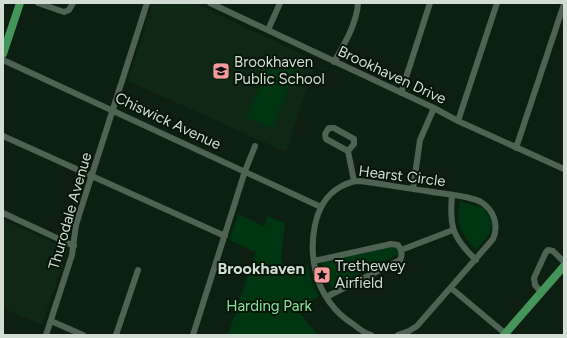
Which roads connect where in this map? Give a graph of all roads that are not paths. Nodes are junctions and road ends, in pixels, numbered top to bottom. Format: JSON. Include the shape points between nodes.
{"nodes":[{"id":1,"x":20,"y":3,"type":"edge"},
{"id":2,"x":38,"y":3,"type":"edge"},
{"id":3,"x":73,"y":3,"type":"edge"},
{"id":4,"x":147,"y":3,"type":"edge"},
{"id":5,"x":210,"y":3,"type":"edge"},
{"id":6,"x":280,"y":3,"type":"edge"},
{"id":7,"x":358,"y":3,"type":"edge"},
{"id":8,"x":430,"y":3,"type":"edge"},
{"id":9,"x":497,"y":3,"type":"edge"},
{"id":10,"x":564,"y":4,"type":"edge"},
{"id":11,"x":268,"y":30,"type":"junction"},
{"id":12,"x":3,"y":54,"type":"edge"},
{"id":13,"x":3,"y":60,"type":"edge"},
{"id":14,"x":334,"y":62,"type":"junction"},
{"id":15,"x":402,"y":93,"type":"junction"},
{"id":16,"x":434,"y":108,"type":"junction"},
{"id":17,"x":113,"y":110,"type":"junction"},
{"id":18,"x":458,"y":121,"type":"junction"},
{"id":19,"x":3,"y":136,"type":"edge"},
{"id":20,"x":255,"y":146,"type":"dead end"},
{"id":21,"x":516,"y":148,"type":"junction"},
{"id":22,"x":348,"y":151,"type":"junction"},
{"id":23,"x":564,"y":169,"type":"edge"},
{"id":24,"x":245,"y":171,"type":"junction"},
{"id":25,"x":92,"y":176,"type":"junction"},
{"id":26,"x":354,"y":181,"type":"junction"},
{"id":27,"x":413,"y":189,"type":"junction"},
{"id":28,"x":452,"y":195,"type":"junction"},
{"id":29,"x":321,"y":207,"type":"junction"},
{"id":30,"x":3,"y":213,"type":"edge"},
{"id":31,"x":453,"y":230,"type":"junction"},
{"id":32,"x":225,"y":236,"type":"junction"},
{"id":33,"x":74,"y":246,"type":"junction"},
{"id":34,"x":401,"y":250,"type":"junction"},
{"id":35,"x":476,"y":260,"type":"junction"},
{"id":36,"x":314,"y":261,"type":"junction"},
{"id":37,"x":564,"y":262,"type":"edge"},
{"id":38,"x":564,"y":266,"type":"edge"},
{"id":39,"x":138,"y":270,"type":"dead end"},
{"id":40,"x":451,"y":288,"type":"junction"},
{"id":41,"x":541,"y":292,"type":"junction"},
{"id":42,"x":326,"y":297,"type":"junction"},
{"id":43,"x":51,"y":321,"type":"junction"},
{"id":44,"x":46,"y":335,"type":"edge"},
{"id":45,"x":83,"y":335,"type":"edge"},
{"id":46,"x":116,"y":335,"type":"edge"},
{"id":47,"x":193,"y":335,"type":"edge"},
{"id":48,"x":367,"y":335,"type":"edge"},
{"id":49,"x":398,"y":335,"type":"edge"},
{"id":50,"x":505,"y":335,"type":"edge"}],
"edges":[{"from":1,"to":12,"type":"main road"},
{"from":2,"to":3,"type":"street","via":[[64,12]]},
{"from":4,"to":17,"type":"street","name":"Thurodale Avenue"},
{"from":5,"to":11,"type":"street","name":"Brookhaven Drive"},
{"from":6,"to":11,"type":"street"},
{"from":7,"to":14,"type":"street","via":[[357,15]]},
{"from":8,"to":15,"type":"street"},
{"from":9,"to":18,"type":"street"},
{"from":10,"to":21,"type":"street"},
{"from":11,"to":14,"type":"street","name":"Brookhaven Drive"},
{"from":13,"to":17,"type":"street","name":"Chiswick Avenue"},
{"from":14,"to":15,"type":"street","name":"Brookhaven Drive"},
{"from":15,"to":16,"type":"street","name":"Brookhaven Drive"},
{"from":16,"to":18,"type":"street","name":"Brookhaven Drive"},
{"from":16,"to":27,"type":"street","via":[[420,140]]},
{"from":17,"to":24,"type":"street","name":"Chiswick Avenue"},
{"from":17,"to":25,"type":"street","name":"Thurodale Avenue"},
{"from":18,"to":21,"type":"street","name":"Brookhaven Drive"},
{"from":19,"to":25,"type":"street"},
{"from":20,"to":24,"type":"street"},
{"from":21,"to":23,"type":"street","name":"Brookhaven Drive"},
{"from":22,"to":22,"type":"street","via":[[354,144],[354,139],[334,128],[329,128],[326,139]]},
{"from":22,"to":26,"type":"street"},
{"from":24,"to":29,"type":"street","name":"Chiswick Avenue"},
{"from":24,"to":32,"type":"street"},
{"from":25,"to":32,"type":"street"},
{"from":25,"to":33,"type":"street","name":"Thurodale Avenue","via":[[76,225]]},
{"from":26,"to":27,"type":"street","name":"Hearst Circle"},
{"from":26,"to":29,"type":"street","name":"Hearst Circle","via":[[334,190]]},
{"from":27,"to":28,"type":"street","name":"Hearst Circle"},
{"from":28,"to":31,"type":"street","name":"Hearst Circle","via":[[450,207]]},
{"from":28,"to":35,"type":"street","name":"Hearst Circle","via":[[479,202],[489,209],[495,218],[496,229],[493,239]]},
{"from":29,"to":36,"type":"street","name":"Hearst Circle","via":[[314,234]]},
{"from":30,"to":33,"type":"street"},
{"from":31,"to":34,"type":"street"},
{"from":31,"to":35,"type":"street","name":"Hearst Circle","via":[[458,242]]},
{"from":32,"to":47,"type":"street"},
{"from":33,"to":43,"type":"street","name":"Thurodale Avenue"},
{"from":34,"to":36,"type":"street","via":[[398,244],[391,244]]},
{"from":34,"to":42,"type":"street","via":[[400,260]]},
{"from":35,"to":40,"type":"street","name":"Hearst Circle"},
{"from":36,"to":42,"type":"street","name":"Hearst Circle","via":[[316,274]]},
{"from":37,"to":41,"type":"street","via":[[553,251],[546,252],[534,278],[535,285]]},
{"from":38,"to":41,"type":"main road"},
{"from":39,"to":46,"type":"street"},
{"from":40,"to":49,"type":"street","name":"Hearst Circle","via":[[417,326]]},
{"from":40,"to":50,"type":"street"},
{"from":41,"to":50,"type":"main road"},
{"from":42,"to":48,"type":"street","name":"Hearst Circle","via":[[344,319]]},
{"from":43,"to":44,"type":"street","name":"Thurodale Avenue"},
{"from":43,"to":45,"type":"street"}]}
